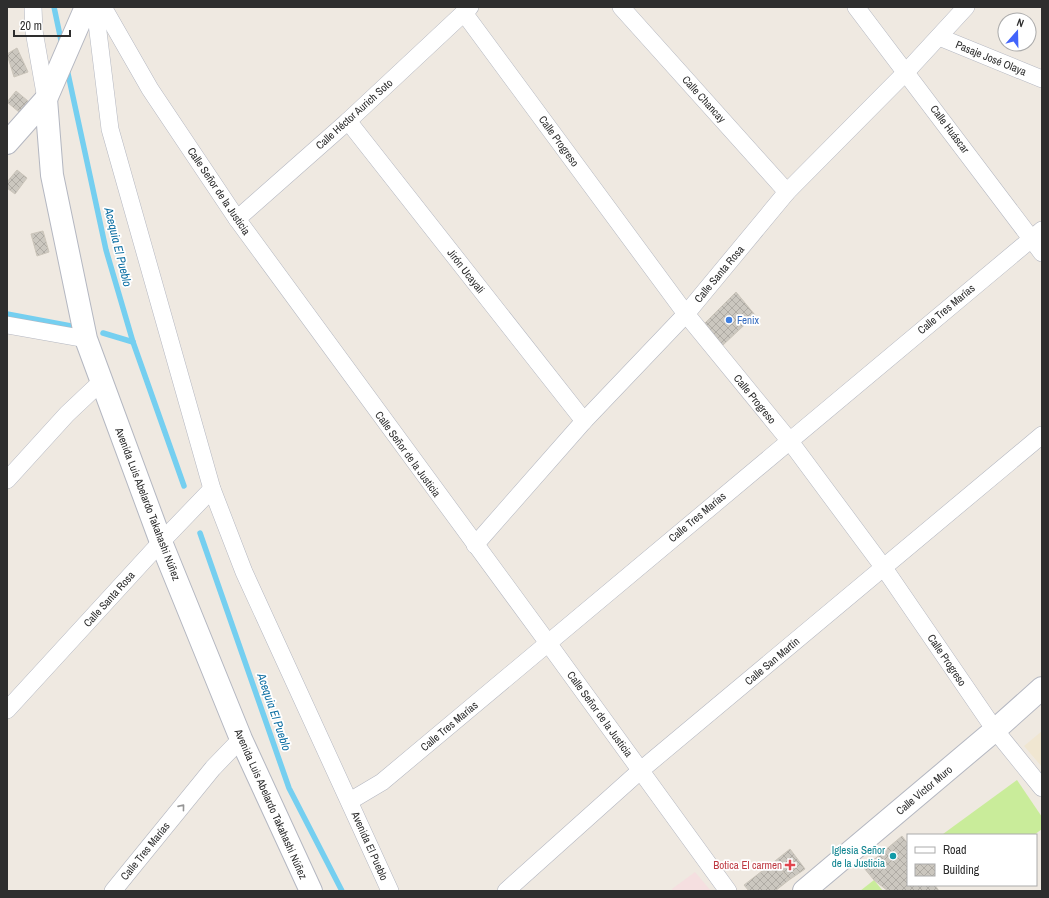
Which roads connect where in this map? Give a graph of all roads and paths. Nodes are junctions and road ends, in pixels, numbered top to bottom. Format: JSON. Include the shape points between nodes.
{"nodes":[{"id":1,"x":33,"y":7,"type":"edge"},
{"id":2,"x":86,"y":7,"type":"edge"},
{"id":3,"x":95,"y":7,"type":"edge"},
{"id":4,"x":102,"y":7,"type":"edge"},
{"id":5,"x":621,"y":7,"type":"edge"},
{"id":6,"x":856,"y":7,"type":"edge"},
{"id":7,"x":966,"y":7,"type":"edge"},
{"id":8,"x":467,"y":10,"type":"edge"},
{"id":9,"x":939,"y":37,"type":"junction"},
{"id":10,"x":907,"y":71,"type":"junction"},
{"id":11,"x":1042,"y":79,"type":"edge"},
{"id":12,"x":46,"y":99,"type":"junction"},
{"id":13,"x":348,"y":121,"type":"junction"},
{"id":14,"x":7,"y":144,"type":"edge"},
{"id":15,"x":787,"y":192,"type":"junction"},
{"id":16,"x":237,"y":219,"type":"junction"},
{"id":17,"x":1037,"y":234,"type":"edge"},
{"id":18,"x":1042,"y":253,"type":"edge"},
{"id":19,"x":686,"y":314,"type":"junction"},
{"id":20,"x":7,"y":325,"type":"edge"},
{"id":21,"x":86,"y":339,"type":"junction"},
{"id":22,"x":102,"y":381,"type":"junction"},
{"id":23,"x":584,"y":421,"type":"junction"},
{"id":24,"x":1042,"y":435,"type":"edge"},
{"id":25,"x":789,"y":440,"type":"junction"},
{"id":26,"x":7,"y":480,"type":"edge"},
{"id":27,"x":212,"y":489,"type":"junction"},
{"id":28,"x":161,"y":542,"type":"junction"},
{"id":29,"x":475,"y":545,"type":"junction"},
{"id":30,"x":884,"y":568,"type":"junction"},
{"id":31,"x":548,"y":643,"type":"junction"},
{"id":32,"x":1042,"y":688,"type":"edge"},
{"id":33,"x":7,"y":710,"type":"edge"},
{"id":34,"x":995,"y":730,"type":"junction"},
{"id":35,"x":241,"y":739,"type":"junction"},
{"id":36,"x":641,"y":770,"type":"junction"},
{"id":37,"x":1042,"y":788,"type":"edge"},
{"id":38,"x":350,"y":801,"type":"junction"},
{"id":39,"x":113,"y":891,"type":"edge"},
{"id":40,"x":311,"y":891,"type":"edge"},
{"id":41,"x":390,"y":891,"type":"edge"},
{"id":42,"x":506,"y":891,"type":"edge"},
{"id":43,"x":728,"y":891,"type":"edge"},
{"id":44,"x":804,"y":891,"type":"edge"}],
"edges":[{"from":1,"to":12,"type":"street","via":[[34,31]]},
{"from":2,"to":12,"type":"street"},
{"from":3,"to":27,"type":"street","via":[[110,129]]},
{"from":4,"to":16,"type":"street","name":"Calle Señor de la Justicia","via":[[150,89]]},
{"from":5,"to":15,"type":"street","name":"Calle Chancay"},
{"from":6,"to":10,"type":"street","name":"Calle Huáscar"},
{"from":7,"to":9,"type":"street","name":"Calle Santa Rosa"},
{"from":8,"to":13,"type":"street","name":"Calle Héctor Aurich Soto"},
{"from":8,"to":19,"type":"street","name":"Calle Progreso"},
{"from":9,"to":10,"type":"street","name":"Calle Santa Rosa"},
{"from":9,"to":11,"type":"street","name":"Pasaje José Olaya"},
{"from":10,"to":15,"type":"street","name":"Calle Santa Rosa"},
{"from":10,"to":17,"type":"street","name":"Calle Huáscar"},
{"from":12,"to":14,"type":"street"},
{"from":12,"to":21,"type":"street","name":"Avenida Luis Abelardo Takahashi Núñez","via":[[52,175]]},
{"from":13,"to":16,"type":"street","name":"Calle Héctor Aurich Soto"},
{"from":13,"to":23,"type":"street","name":"Jirón Ucayali"},
{"from":15,"to":19,"type":"street","name":"Calle Santa Rosa"},
{"from":16,"to":29,"type":"street","name":"Calle Señor de la Justicia"},
{"from":17,"to":18,"type":"street","name":"Calle Huáscar"},
{"from":17,"to":25,"type":"street","name":"Calle Tres Marías"},
{"from":19,"to":23,"type":"street","name":"Calle Santa Rosa"},
{"from":19,"to":25,"type":"street","name":"Calle Progreso"},
{"from":20,"to":21,"type":"street"},
{"from":21,"to":22,"type":"street","name":"Avenida Luis Abelardo Takahashi Núñez"},
{"from":22,"to":26,"type":"street","via":[[67,414]]},
{"from":22,"to":28,"type":"street","name":"Avenida Luis Abelardo Takahashi Núñez"},
{"from":23,"to":29,"type":"street","name":"Calle Santa Rosa"},
{"from":24,"to":30,"type":"street","name":"Calle San Martín"},
{"from":25,"to":30,"type":"street","name":"Calle Progreso"},
{"from":25,"to":31,"type":"street","name":"Calle Tres Marías"},
{"from":27,"to":28,"type":"street","name":"Calle Santa Rosa"},
{"from":27,"to":38,"type":"street","via":[[244,572]]},
{"from":28,"to":33,"type":"street","name":"Calle Santa Rosa"},
{"from":28,"to":35,"type":"street","name":"Avenida Luis Abelardo Takahashi Núñez"},
{"from":29,"to":31,"type":"street","name":"Calle Señor de la Justicia"},
{"from":30,"to":34,"type":"street","name":"Calle Progreso"},
{"from":30,"to":36,"type":"street","name":"Calle San Martín"},
{"from":31,"to":36,"type":"street","name":"Calle Señor de la Justicia"},
{"from":31,"to":38,"type":"street","name":"Calle Tres Marías","via":[[382,782]]},
{"from":32,"to":34,"type":"street","name":"Calle Víctor Muro"},
{"from":34,"to":37,"type":"street","name":"Calle Progreso"},
{"from":34,"to":44,"type":"street","name":"Calle Víctor Muro"},
{"from":39,"to":35,"type":"street","name":"Calle Tres Marías","one_way":true,"via":[[213,768]]},
{"from":35,"to":40,"type":"street","name":"Avenida Luis Abelardo Takahashi Núñez"},
{"from":36,"to":42,"type":"street","name":"Calle San Martín"},
{"from":36,"to":43,"type":"street","name":"Calle Señor de la Justicia"},
{"from":38,"to":41,"type":"street","name":"Avenida El Pueblo"}]}
